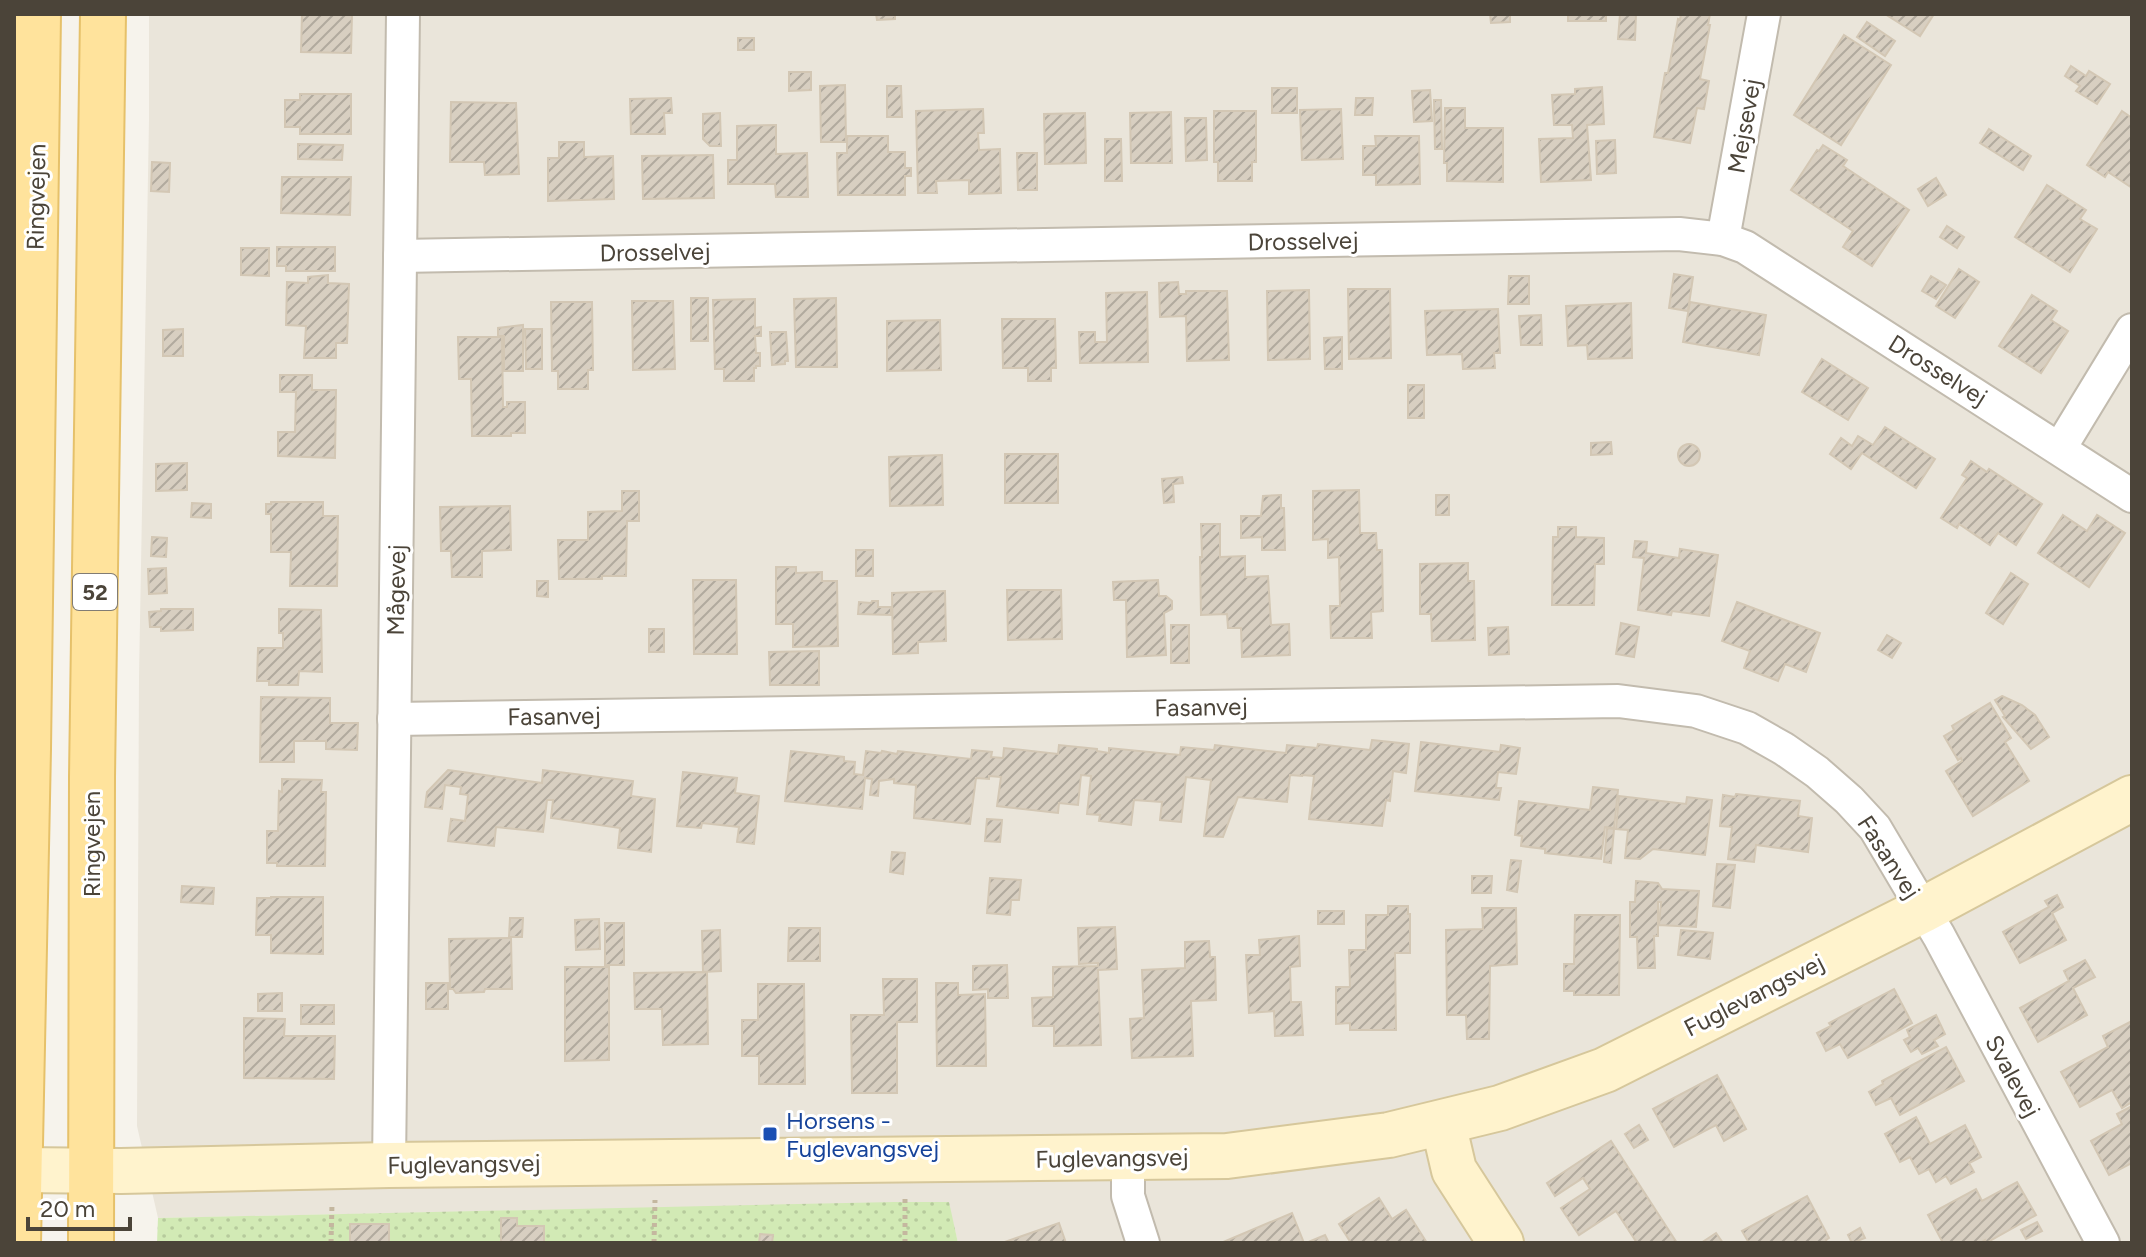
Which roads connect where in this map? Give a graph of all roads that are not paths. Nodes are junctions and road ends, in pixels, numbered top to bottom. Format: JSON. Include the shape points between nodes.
{"nodes":[{"id":1,"x":38,"y":14,"type":"edge"},
{"id":2,"x":103,"y":14,"type":"edge"},
{"id":3,"x":403,"y":14,"type":"edge"},
{"id":4,"x":1764,"y":14,"type":"edge"},
{"id":5,"x":1723,"y":239,"type":"junction"},
{"id":6,"x":400,"y":256,"type":"junction"},
{"id":7,"x":2132,"y":330,"type":"edge"},
{"id":8,"x":2060,"y":448,"type":"junction"},
{"id":9,"x":2132,"y":496,"type":"edge"},
{"id":10,"x":394,"y":719,"type":"junction"},
{"id":11,"x":2132,"y":798,"type":"edge"},
{"id":12,"x":1923,"y":910,"type":"junction"},
{"id":13,"x":1443,"y":1123,"type":"junction"},
{"id":14,"x":1128,"y":1158,"type":"junction"},
{"id":15,"x":389,"y":1165,"type":"junction"},
{"id":16,"x":17,"y":1170,"type":"edge"},
{"id":17,"x":91,"y":1171,"type":"junction"},
{"id":18,"x":18,"y":1243,"type":"edge"},
{"id":19,"x":91,"y":1243,"type":"edge"},
{"id":20,"x":1143,"y":1243,"type":"edge"},
{"id":21,"x":1501,"y":1243,"type":"edge"},
{"id":22,"x":2103,"y":1243,"type":"edge"}],
"edges":[{"from":1,"to":16,"type":"main road","name":"Ringvejen"},
{"from":2,"to":17,"type":"main road","name":"Ringvejen","number":"52"},
{"from":3,"to":6,"type":"street","name":"Mågevej"},
{"from":4,"to":5,"type":"street","name":"Mejsevej"},
{"from":5,"to":6,"type":"street","name":"Drosselvej","via":[[1679,234]]},
{"from":5,"to":8,"type":"street","name":"Drosselvej","via":[[1745,247]]},
{"from":6,"to":10,"type":"street","name":"Mågevej"},
{"from":7,"to":8,"type":"street"},
{"from":8,"to":9,"type":"street","name":"Drosselvej"},
{"from":10,"to":12,"type":"street","name":"Fasanvej","via":[[1618,701],[1655,705],[1696,711],[1747,728],[1817,772],[1875,828]]},
{"from":10,"to":15,"type":"street","name":"Mågevej"},
{"from":11,"to":12,"type":"street","name":"Fuglevangsvej"},
{"from":12,"to":13,"type":"street","name":"Fuglevangsvej","via":[[1605,1070]]},
{"from":12,"to":22,"type":"street","name":"Svalevej"},
{"from":13,"to":14,"type":"street","name":"Fuglevangsvej","via":[[1227,1156]]},
{"from":13,"to":21,"type":"street","via":[[1454,1170]]},
{"from":14,"to":15,"type":"street","name":"Fuglevangsvej"},
{"from":14,"to":20,"type":"street","via":[[1128,1196]]},
{"from":15,"to":17,"type":"street","name":"Fuglevangsvej"},
{"from":16,"to":17,"type":"street","name":"Fuglevangsvej"},
{"from":16,"to":18,"type":"main road","name":"Ringvejen"},
{"from":17,"to":19,"type":"main road","name":"Ringvejen","number":"52"}]}
